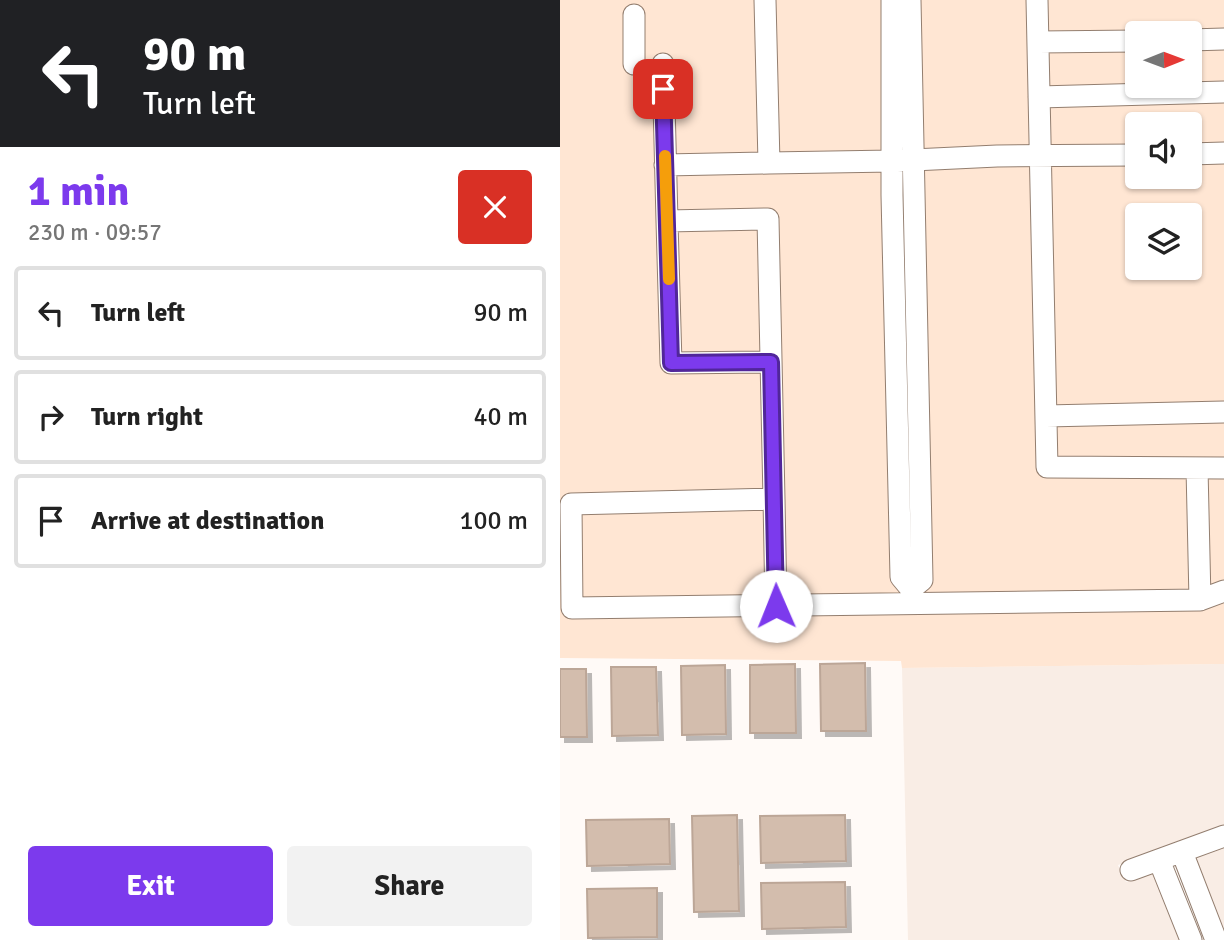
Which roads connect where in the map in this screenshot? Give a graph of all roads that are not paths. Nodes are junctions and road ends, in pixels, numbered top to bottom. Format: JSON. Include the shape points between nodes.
{"nodes":[{"id":1,"x":765,"y":0,"type":"edge"},
{"id":2,"x":892,"y":0,"type":"edge"},
{"id":3,"x":910,"y":0,"type":"edge"},
{"id":4,"x":1037,"y":0,"type":"edge"},
{"id":5,"x":634,"y":15,"type":"dead end"},
{"id":6,"x":1224,"y":39,"type":"edge"},
{"id":7,"x":1125,"y":40,"type":"edge"},
{"id":8,"x":1202,"y":40,"type":"edge"},
{"id":9,"x":1038,"y":42,"type":"junction"},
{"id":10,"x":634,"y":64,"type":"dead end"},
{"id":11,"x":663,"y":64,"type":"dead end"},
{"id":12,"x":1224,"y":92,"type":"edge"},
{"id":13,"x":1039,"y":97,"type":"junction"},
{"id":14,"x":1224,"y":153,"type":"edge"},
{"id":15,"x":1202,"y":154,"type":"edge"},
{"id":16,"x":1125,"y":155,"type":"edge"},
{"id":17,"x":1040,"y":156,"type":"junction"},
{"id":18,"x":903,"y":160,"type":"junction"},
{"id":19,"x":769,"y":163,"type":"junction"},
{"id":20,"x":665,"y":165,"type":"junction"},
{"id":21,"x":667,"y":221,"type":"junction"},
{"id":22,"x":771,"y":362,"type":"junction"},
{"id":23,"x":1224,"y":412,"type":"edge"},
{"id":24,"x":1046,"y":416,"type":"junction"},
{"id":25,"x":1196,"y":468,"type":"junction"},
{"id":26,"x":1224,"y":468,"type":"edge"},
{"id":27,"x":774,"y":499,"type":"junction"},
{"id":28,"x":1224,"y":591,"type":"edge"},
{"id":29,"x":911,"y":597,"type":"junction"},
{"id":30,"x":1200,"y":600,"type":"junction"},
{"id":31,"x":776,"y":606,"type":"junction"},
{"id":32,"x":1224,"y":836,"type":"edge"},
{"id":33,"x":1182,"y":852,"type":"junction"},
{"id":34,"x":1159,"y":860,"type":"junction"},
{"id":35,"x":1131,"y":870,"type":"dead end"},
{"id":36,"x":1191,"y":940,"type":"edge"},
{"id":37,"x":1216,"y":940,"type":"edge"}],
"edges":[{"from":1,"to":19,"type":"street"},
{"from":2,"to":18,"type":"street"},
{"from":3,"to":18,"type":"street"},
{"from":4,"to":9,"type":"street"},
{"from":5,"to":10,"type":"street"},
{"from":6,"to":8,"type":"street"},
{"from":7,"to":9,"type":"street"},
{"from":9,"to":13,"type":"street"},
{"from":11,"to":20,"type":"street"},
{"from":12,"to":13,"type":"street"},
{"from":13,"to":17,"type":"street"},
{"from":14,"to":15,"type":"street"},
{"from":16,"to":17,"type":"street"},
{"from":17,"to":18,"type":"street"},
{"from":17,"to":24,"type":"street"},
{"from":18,"to":19,"type":"street"},
{"from":18,"to":29,"type":"street","via":[[922,580]]},
{"from":19,"to":20,"type":"street"},
{"from":20,"to":21,"type":"street"},
{"from":21,"to":22,"type":"street","via":[[671,363]]},
{"from":21,"to":22,"type":"street","via":[[768,219]]},
{"from":22,"to":27,"type":"street"},
{"from":23,"to":24,"type":"street"},
{"from":24,"to":25,"type":"street","via":[[1047,467]]},
{"from":25,"to":26,"type":"street"},
{"from":25,"to":30,"type":"street"},
{"from":27,"to":31,"type":"street"},
{"from":27,"to":31,"type":"street","via":[[571,504],[572,608]]},
{"from":28,"to":30,"type":"street"},
{"from":29,"to":30,"type":"street"},
{"from":29,"to":31,"type":"street"},
{"from":32,"to":33,"type":"street"},
{"from":33,"to":34,"type":"street"},
{"from":33,"to":37,"type":"street"},
{"from":34,"to":35,"type":"street"},
{"from":34,"to":36,"type":"street"}]}
